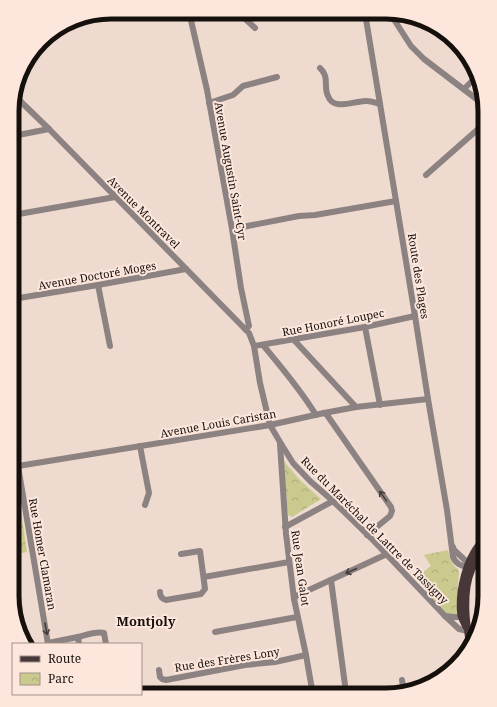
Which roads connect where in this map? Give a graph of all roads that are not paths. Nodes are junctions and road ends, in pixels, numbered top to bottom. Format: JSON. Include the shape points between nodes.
{"nodes":[{"id":1,"x":191,"y":19,"type":"edge"},
{"id":2,"x":245,"y":19,"type":"edge"},
{"id":3,"x":366,"y":19,"type":"edge"},
{"id":4,"x":394,"y":20,"type":"edge"},
{"id":5,"x":255,"y":28,"type":"dead end"},
{"id":6,"x":320,"y":68,"type":"dead end"},
{"id":7,"x":277,"y":77,"type":"dead end"},
{"id":8,"x":473,"y":80,"type":"edge"},
{"id":9,"x":464,"y":89,"type":"junction"},
{"id":10,"x":477,"y":99,"type":"edge"},
{"id":11,"x":20,"y":101,"type":"edge"},
{"id":12,"x":209,"y":103,"type":"junction"},
{"id":13,"x":380,"y":104,"type":"junction"},
{"id":14,"x":48,"y":129,"type":"junction"},
{"id":15,"x":478,"y":129,"type":"edge"},
{"id":16,"x":19,"y":135,"type":"edge"},
{"id":17,"x":426,"y":175,"type":"dead end"},
{"id":18,"x":115,"y":197,"type":"junction"},
{"id":19,"x":396,"y":201,"type":"junction"},
{"id":20,"x":19,"y":214,"type":"edge"},
{"id":21,"x":232,"y":229,"type":"junction"},
{"id":22,"x":186,"y":269,"type":"junction"},
{"id":23,"x":98,"y":286,"type":"junction"},
{"id":24,"x":19,"y":298,"type":"edge"},
{"id":25,"x":415,"y":316,"type":"junction"},
{"id":26,"x":365,"y":327,"type":"junction"},
{"id":27,"x":245,"y":329,"type":"junction"},
{"id":28,"x":294,"y":340,"type":"junction"},
{"id":29,"x":263,"y":345,"type":"junction"},
{"id":30,"x":110,"y":346,"type":"dead end"},
{"id":31,"x":254,"y":346,"type":"junction"},
{"id":32,"x":428,"y":398,"type":"junction"},
{"id":33,"x":380,"y":405,"type":"junction"},
{"id":34,"x":356,"y":407,"type":"junction"},
{"id":35,"x":324,"y":413,"type":"junction"},
{"id":36,"x":316,"y":415,"type":"junction"},
{"id":37,"x":270,"y":425,"type":"junction"},
{"id":38,"x":280,"y":442,"type":"junction"},
{"id":39,"x":140,"y":446,"type":"junction"},
{"id":40,"x":19,"y":466,"type":"edge"},
{"id":41,"x":19,"y":488,"type":"edge"},
{"id":42,"x":333,"y":501,"type":"junction"},
{"id":43,"x":145,"y":505,"type":"dead end"},
{"id":44,"x":285,"y":527,"type":"junction"},
{"id":45,"x":367,"y":534,"type":"junction"},
{"id":46,"x":451,"y":543,"type":"junction"},
{"id":47,"x":478,"y":546,"type":"edge"},
{"id":48,"x":474,"y":551,"type":"junction"},
{"id":49,"x":181,"y":554,"type":"dead end"},
{"id":50,"x":387,"y":554,"type":"junction"},
{"id":51,"x":460,"y":556,"type":"junction"},
{"id":52,"x":478,"y":557,"type":"edge"},
{"id":53,"x":289,"y":562,"type":"junction"},
{"id":54,"x":470,"y":568,"type":"junction"},
{"id":55,"x":204,"y":577,"type":"junction"},
{"id":56,"x":331,"y":580,"type":"junction"},
{"id":57,"x":160,"y":592,"type":"dead end"},
{"id":58,"x":294,"y":598,"type":"junction"},
{"id":59,"x":445,"y":616,"type":"junction"},
{"id":60,"x":298,"y":617,"type":"junction"},
{"id":61,"x":461,"y":617,"type":"junction"},
{"id":62,"x":467,"y":627,"type":"junction"},
{"id":63,"x":215,"y":632,"type":"dead end"},
{"id":64,"x":78,"y":637,"type":"junction"},
{"id":65,"x":469,"y":638,"type":"edge"},
{"id":66,"x":48,"y":643,"type":"edge"},
{"id":67,"x":79,"y":643,"type":"edge"},
{"id":68,"x":106,"y":643,"type":"edge"},
{"id":69,"x":306,"y":656,"type":"junction"},
{"id":70,"x":159,"y":670,"type":"dead end"},
{"id":71,"x":402,"y":680,"type":"dead end"},
{"id":72,"x":345,"y":685,"type":"dead end"},
{"id":73,"x":403,"y":686,"type":"edge"},
{"id":74,"x":312,"y":688,"type":"edge"}],
"edges":[{"from":1,"to":12,"type":"street","name":"Avenue Augustin Saint-Cyr"},
{"from":2,"to":5,"type":"street"},
{"from":3,"to":13,"type":"street","name":"Route des Plages"},
{"from":4,"to":9,"type":"street","via":[[411,46],[424,59]]},
{"from":6,"to":13,"type":"street","via":[[325,74],[326,92],[333,103],[366,101]]},
{"from":7,"to":12,"type":"street","via":[[243,86],[233,95]]},
{"from":8,"to":9,"type":"street"},
{"from":9,"to":10,"type":"street"},
{"from":11,"to":14,"type":"street","name":"Avenue Montravel"},
{"from":12,"to":21,"type":"street","name":"Avenue Augustin Saint-Cyr"},
{"from":13,"to":19,"type":"street","name":"Route des Plages"},
{"from":14,"to":16,"type":"street"},
{"from":14,"to":18,"type":"street","name":"Avenue Montravel"},
{"from":15,"to":17,"type":"street"},
{"from":18,"to":20,"type":"street"},
{"from":18,"to":22,"type":"street","name":"Avenue Montravel"},
{"from":19,"to":21,"type":"street"},
{"from":19,"to":25,"type":"street","name":"Route des Plages"},
{"from":21,"to":27,"type":"street","name":"Avenue Augustin Saint-Cyr","via":[[249,326]]},
{"from":22,"to":23,"type":"street","name":"Avenue Doctoré Moges"},
{"from":22,"to":27,"type":"street","name":"Avenue Montravel"},
{"from":23,"to":24,"type":"street","name":"Avenue Doctoré Moges"},
{"from":23,"to":30,"type":"street"},
{"from":25,"to":26,"type":"street","name":"Rue Honoré Loupec"},
{"from":25,"to":32,"type":"street","name":"Route des Plages"},
{"from":26,"to":28,"type":"street","name":"Rue Honoré Loupec"},
{"from":26,"to":33,"type":"street"},
{"from":27,"to":31,"type":"street","name":"Avenue Montravel"},
{"from":28,"to":29,"type":"street","name":"Rue Honoré Loupec"},
{"from":28,"to":34,"type":"street"},
{"from":29,"to":31,"type":"street","name":"Rue Honoré Loupec"},
{"from":29,"to":36,"type":"street","via":[[294,382]]},
{"from":31,"to":37,"type":"street","name":"Rue du Maréchal de Lattre de Tassigny"},
{"from":32,"to":33,"type":"street","name":"Avenue Louis Caristan"},
{"from":32,"to":46,"type":"street","name":"Route des Plages"},
{"from":33,"to":34,"type":"street","name":"Avenue Louis Caristan"},
{"from":34,"to":35,"type":"street","name":"Avenue Louis Caristan"},
{"from":35,"to":36,"type":"street","name":"Avenue Louis Caristan"},
{"from":45,"to":35,"type":"street","one_way":true,"via":[[390,516],[391,507]]},
{"from":36,"to":37,"type":"street","name":"Avenue Louis Caristan"},
{"from":37,"to":38,"type":"street","name":"Rue du Maréchal de Lattre de Tassigny"},
{"from":37,"to":39,"type":"street","name":"Avenue Louis Caristan"},
{"from":38,"to":42,"type":"street","name":"Rue du Maréchal de Lattre de Tassigny","via":[[293,463]]},
{"from":38,"to":44,"type":"street","name":"Rue Jean Galot"},
{"from":39,"to":40,"type":"street","name":"Avenue Louis Caristan"},
{"from":39,"to":43,"type":"street","via":[[148,493]]},
{"from":41,"to":66,"type":"street","name":"Rue Homer Clamaran","one_way":true},
{"from":42,"to":44,"type":"street"},
{"from":42,"to":45,"type":"street","name":"Rue du Maréchal de Lattre de Tassigny"},
{"from":44,"to":53,"type":"street","name":"Rue Jean Galot"},
{"from":45,"to":50,"type":"street","name":"Rue du Maréchal de Lattre de Tassigny"},
{"from":46,"to":51,"type":"street","name":"Route des Plages"},
{"from":46,"to":54,"type":"street","name":"Route des Plages","via":[[454,560]]},
{"from":47,"to":48,"type":"main road"},
{"from":48,"to":51,"type":"street","via":[[468,556]]},
{"from":48,"to":54,"type":"main road","via":[[470,559]]},
{"from":49,"to":55,"type":"street","via":[[200,551]]},
{"from":50,"to":56,"type":"street","one_way":true},
{"from":50,"to":59,"type":"street","name":"Rue du Maréchal de Lattre de Tassigny"},
{"from":51,"to":54,"type":"street","name":"Route des Plages"},
{"from":52,"to":54,"type":"main road"},
{"from":53,"to":55,"type":"street"},
{"from":53,"to":58,"type":"street","name":"Rue Jean Galot"},
{"from":54,"to":61,"type":"main road","via":[[464,575],[461,590]]},
{"from":54,"to":62,"type":"main road","via":[[466,598]]},
{"from":55,"to":57,"type":"street","via":[[205,589],[201,594],[166,600],[160,596]]},
{"from":56,"to":58,"type":"street"},
{"from":56,"to":72,"type":"street"},
{"from":58,"to":60,"type":"street","name":"Rue Jean Galot"},
{"from":59,"to":61,"type":"street","name":"Rue du Maréchal de Lattre de Tassigny"},
{"from":59,"to":62,"type":"street","name":"Rue du Maréchal de Lattre de Tassigny","via":[[459,629]]},
{"from":60,"to":63,"type":"street"},
{"from":60,"to":69,"type":"street","name":"Rue Jean Galot"},
{"from":61,"to":62,"type":"main road"},
{"from":62,"to":65,"type":"main road"},
{"from":64,"to":66,"type":"street"},
{"from":64,"to":67,"type":"street"},
{"from":64,"to":68,"type":"street","via":[[102,632]]},
{"from":69,"to":70,"type":"street","name":"Rue des Frères Lony","via":[[166,680],[162,680]]},
{"from":69,"to":74,"type":"street","name":"Rue Jean Galot"},
{"from":71,"to":73,"type":"street"}]}
